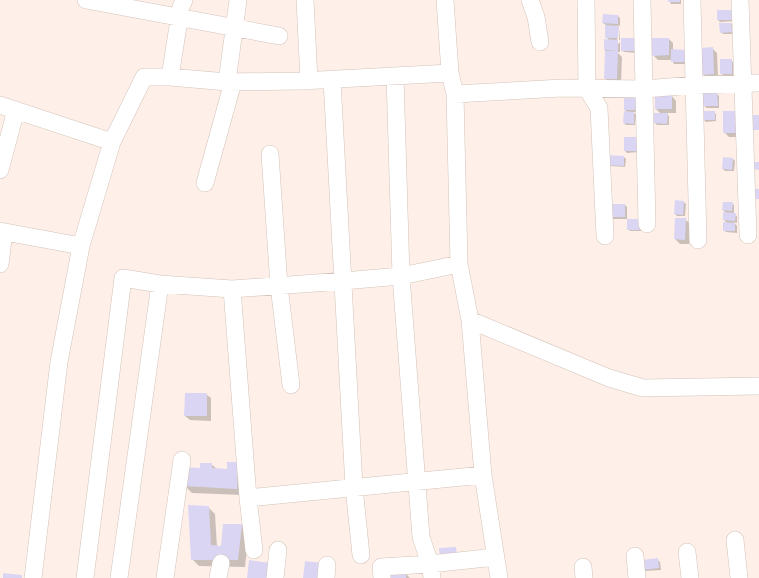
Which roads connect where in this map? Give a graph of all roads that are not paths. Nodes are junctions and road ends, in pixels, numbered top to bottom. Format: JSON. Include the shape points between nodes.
{"nodes":[{"id":1,"x":86,"y":0,"type":"edge"},
{"id":2,"x":184,"y":0,"type":"edge"},
{"id":3,"x":238,"y":0,"type":"edge"},
{"id":4,"x":305,"y":0,"type":"edge"},
{"id":5,"x":445,"y":0,"type":"edge"},
{"id":6,"x":530,"y":0,"type":"edge"},
{"id":7,"x":586,"y":0,"type":"edge"},
{"id":8,"x":642,"y":0,"type":"edge"},
{"id":9,"x":692,"y":0,"type":"edge"},
{"id":10,"x":740,"y":0,"type":"edge"},
{"id":11,"x":130,"y":4,"type":"edge"},
{"id":12,"x":180,"y":18,"type":"junction"},
{"id":13,"x":233,"y":28,"type":"junction"},
{"id":14,"x":279,"y":36,"type":"dead end"},
{"id":15,"x":540,"y":42,"type":"dead end"},
{"id":16,"x":450,"y":73,"type":"junction"},
{"id":17,"x":395,"y":76,"type":"junction"},
{"id":18,"x":170,"y":77,"type":"junction"},
{"id":19,"x":332,"y":80,"type":"junction"},
{"id":20,"x":309,"y":81,"type":"junction"},
{"id":21,"x":230,"y":82,"type":"junction"},
{"id":22,"x":751,"y":83,"type":"edge"},
{"id":23,"x":694,"y":85,"type":"junction"},
{"id":24,"x":587,"y":89,"type":"junction"},
{"id":25,"x":644,"y":89,"type":"junction"},
{"id":26,"x":455,"y":94,"type":"junction"},
{"id":27,"x":8,"y":108,"type":"edge"},
{"id":28,"x":112,"y":142,"type":"junction"},
{"id":29,"x":270,"y":154,"type":"dead end"},
{"id":30,"x":0,"y":170,"type":"edge"},
{"id":31,"x":205,"y":183,"type":"dead end"},
{"id":32,"x":647,"y":224,"type":"dead end"},
{"id":33,"x":2,"y":232,"type":"edge"},
{"id":34,"x":748,"y":235,"type":"dead end"},
{"id":35,"x":605,"y":236,"type":"dead end"},
{"id":36,"x":698,"y":240,"type":"dead end"},
{"id":37,"x":81,"y":246,"type":"junction"},
{"id":38,"x":0,"y":264,"type":"edge"},
{"id":39,"x":459,"y":264,"type":"junction"},
{"id":40,"x":401,"y":276,"type":"junction"},
{"id":41,"x":343,"y":281,"type":"junction"},
{"id":42,"x":160,"y":284,"type":"junction"},
{"id":43,"x":279,"y":286,"type":"junction"},
{"id":44,"x":232,"y":289,"type":"junction"},
{"id":45,"x":470,"y":320,"type":"junction"},
{"id":46,"x":291,"y":385,"type":"dead end"},
{"id":47,"x":759,"y":386,"type":"edge"},
{"id":48,"x":182,"y":460,"type":"dead end"},
{"id":49,"x":483,"y":475,"type":"junction"},
{"id":50,"x":417,"y":481,"type":"junction"},
{"id":51,"x":354,"y":487,"type":"junction"},
{"id":52,"x":248,"y":498,"type":"junction"},
{"id":53,"x":735,"y":540,"type":"dead end"},
{"id":54,"x":254,"y":550,"type":"dead end"},
{"id":55,"x":278,"y":550,"type":"dead end"},
{"id":56,"x":687,"y":552,"type":"dead end"},
{"id":57,"x":362,"y":555,"type":"dead end"},
{"id":58,"x":635,"y":556,"type":"dead end"},
{"id":59,"x":496,"y":557,"type":"junction"},
{"id":60,"x":431,"y":571,"type":"edge"},
{"id":61,"x":32,"y":578,"type":"edge"},
{"id":62,"x":84,"y":578,"type":"edge"},
{"id":63,"x":120,"y":578,"type":"edge"},
{"id":64,"x":165,"y":578,"type":"edge"},
{"id":65,"x":275,"y":578,"type":"edge"},
{"id":66,"x":382,"y":578,"type":"edge"},
{"id":67,"x":500,"y":578,"type":"edge"},
{"id":68,"x":637,"y":578,"type":"edge"},
{"id":69,"x":690,"y":578,"type":"edge"},
{"id":70,"x":739,"y":578,"type":"edge"}],
"edges":[{"from":1,"to":11,"type":"street"},
{"from":2,"to":12,"type":"street"},
{"from":3,"to":13,"type":"street"},
{"from":4,"to":20,"type":"street"},
{"from":5,"to":16,"type":"street"},
{"from":6,"to":15,"type":"street","via":[[536,16]]},
{"from":7,"to":24,"type":"street"},
{"from":8,"to":25,"type":"street"},
{"from":9,"to":23,"type":"street"},
{"from":10,"to":22,"type":"street"},
{"from":11,"to":12,"type":"street"},
{"from":12,"to":13,"type":"street"},
{"from":12,"to":18,"type":"street"},
{"from":13,"to":14,"type":"street"},
{"from":13,"to":21,"type":"street"},
{"from":16,"to":17,"type":"street"},
{"from":16,"to":26,"type":"street"},
{"from":17,"to":19,"type":"street"},
{"from":17,"to":40,"type":"street"},
{"from":18,"to":21,"type":"street"},
{"from":18,"to":28,"type":"street","via":[[144,77]]},
{"from":19,"to":20,"type":"street"},
{"from":19,"to":41,"type":"street"},
{"from":20,"to":21,"type":"street"},
{"from":21,"to":31,"type":"street"},
{"from":22,"to":23,"type":"street"},
{"from":22,"to":34,"type":"street"},
{"from":23,"to":25,"type":"street"},
{"from":23,"to":36,"type":"street"},
{"from":24,"to":25,"type":"street"},
{"from":24,"to":26,"type":"street"},
{"from":24,"to":35,"type":"street","via":[[599,108]]},
{"from":25,"to":32,"type":"street"},
{"from":26,"to":39,"type":"street"},
{"from":27,"to":28,"type":"street"},
{"from":27,"to":30,"type":"street"},
{"from":28,"to":37,"type":"street"},
{"from":29,"to":43,"type":"street"},
{"from":33,"to":37,"type":"street"},
{"from":33,"to":38,"type":"street"},
{"from":37,"to":61,"type":"street","via":[[59,362]]},
{"from":39,"to":40,"type":"street"},
{"from":39,"to":45,"type":"street"},
{"from":40,"to":41,"type":"street"},
{"from":40,"to":50,"type":"street"},
{"from":41,"to":43,"type":"street"},
{"from":41,"to":51,"type":"street"},
{"from":42,"to":44,"type":"street"},
{"from":42,"to":62,"type":"street","via":[[123,278]]},
{"from":42,"to":63,"type":"street"},
{"from":43,"to":44,"type":"street"},
{"from":43,"to":46,"type":"street"},
{"from":44,"to":52,"type":"street"},
{"from":45,"to":47,"type":"street","via":[[609,378],[643,388]]},
{"from":45,"to":49,"type":"street"},
{"from":48,"to":64,"type":"street"},
{"from":49,"to":50,"type":"street"},
{"from":49,"to":59,"type":"street"},
{"from":50,"to":51,"type":"street"},
{"from":50,"to":60,"type":"street","via":[[421,537]]},
{"from":51,"to":52,"type":"street"},
{"from":51,"to":57,"type":"street"},
{"from":52,"to":54,"type":"street"},
{"from":53,"to":70,"type":"street"},
{"from":55,"to":65,"type":"street"},
{"from":56,"to":69,"type":"street"},
{"from":58,"to":68,"type":"street"},
{"from":59,"to":60,"type":"street"},
{"from":59,"to":67,"type":"street"},
{"from":60,"to":66,"type":"street","via":[[381,568]]}]}
